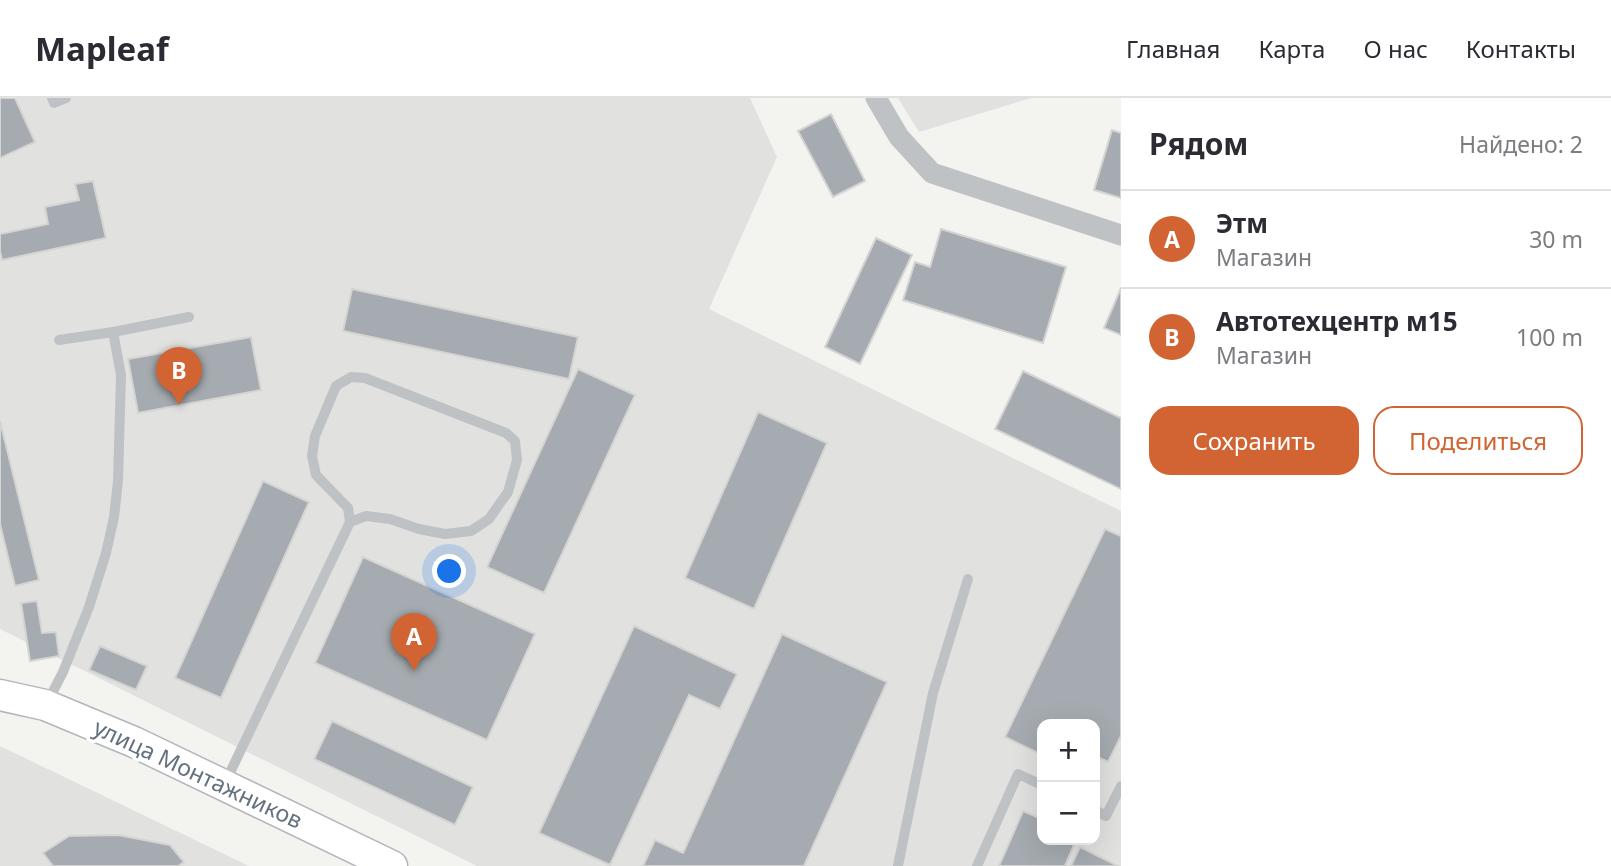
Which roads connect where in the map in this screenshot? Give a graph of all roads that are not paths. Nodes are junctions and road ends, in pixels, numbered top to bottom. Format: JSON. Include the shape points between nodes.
{"nodes":[{"id":1,"x":52,"y":98,"type":"edge"},
{"id":2,"x":66,"y":98,"type":"edge"},
{"id":3,"x":876,"y":98,"type":"edge"},
{"id":4,"x":1121,"y":235,"type":"edge"},
{"id":5,"x":189,"y":317,"type":"dead end"},
{"id":6,"x":113,"y":332,"type":"junction"},
{"id":7,"x":60,"y":340,"type":"dead end"},
{"id":8,"x":350,"y":522,"type":"junction"},
{"id":9,"x":968,"y":579,"type":"dead end"},
{"id":10,"x":0,"y":695,"type":"edge"},
{"id":11,"x":45,"y":705,"type":"junction"},
{"id":12,"x":1037,"y":783,"type":"edge"},
{"id":13,"x":224,"y":785,"type":"junction"},
{"id":14,"x":1121,"y":786,"type":"edge"},
{"id":15,"x":1100,"y":813,"type":"edge"},
{"id":16,"x":392,"y":866,"type":"edge"},
{"id":17,"x":898,"y":866,"type":"edge"},
{"id":18,"x":976,"y":866,"type":"edge"}],
"edges":[{"from":1,"to":2,"type":"lane","via":[[54,103]]},
{"from":3,"to":4,"type":"street","via":[[900,137],[932,173]]},
{"from":5,"to":6,"type":"lane"},
{"from":6,"to":7,"type":"lane"},
{"from":6,"to":11,"type":"lane","via":[[121,375],[114,517],[89,607]]},
{"from":8,"to":8,"type":"lane","via":[[348,508],[316,475],[312,456],[315,436],[336,386],[351,377],[365,378],[506,433],[516,441],[517,460],[508,492],[489,519],[471,531],[445,534],[366,516]]},
{"from":8,"to":13,"type":"lane"},
{"from":9,"to":17,"type":"lane","via":[[933,693]]},
{"from":10,"to":11,"type":"main road","name":"улица Монтажников"},
{"from":11,"to":13,"type":"main road","name":"улица Монтажников"},
{"from":12,"to":18,"type":"lane","via":[[1018,774]]},
{"from":13,"to":16,"type":"main road","name":"улица Монтажников"},
{"from":14,"to":15,"type":"lane","via":[[1106,816]]}]}
